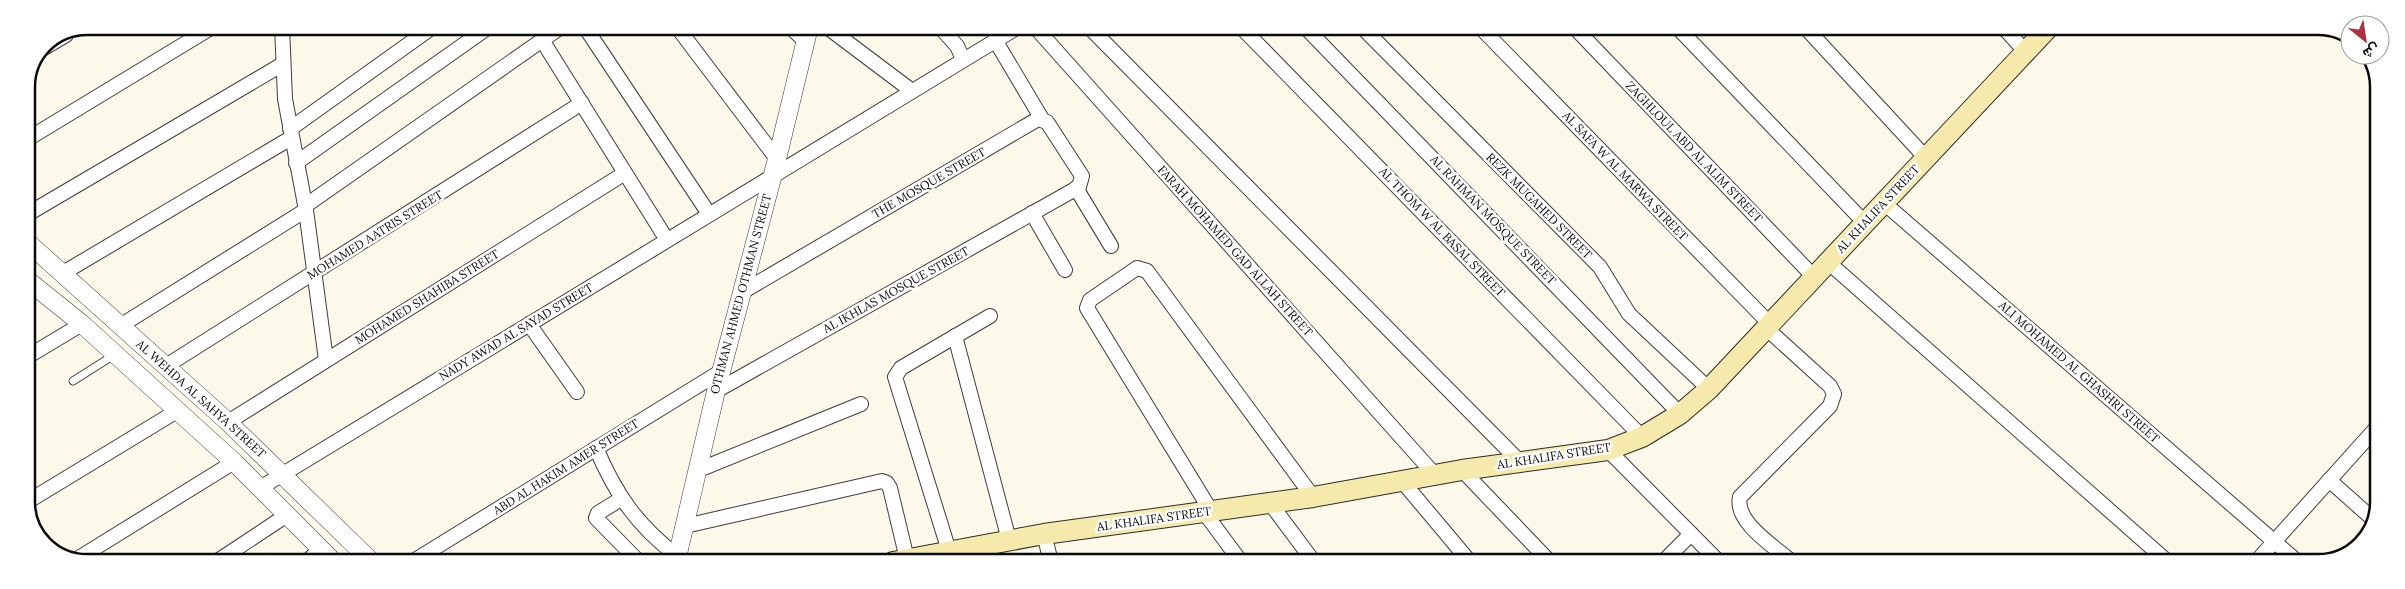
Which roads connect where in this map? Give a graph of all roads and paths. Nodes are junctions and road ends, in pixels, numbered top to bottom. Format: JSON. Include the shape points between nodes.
{"nodes":[{"id":1,"x":199,"y":35,"type":"edge"},
{"id":2,"x":285,"y":35,"type":"edge"},
{"id":3,"x":422,"y":35,"type":"edge"},
{"id":4,"x":477,"y":35,"type":"edge"},
{"id":5,"x":549,"y":35,"type":"edge"},
{"id":6,"x":591,"y":35,"type":"edge"},
{"id":7,"x":683,"y":35,"type":"edge"},
{"id":8,"x":807,"y":35,"type":"edge"},
{"id":9,"x":838,"y":35,"type":"edge"},
{"id":10,"x":947,"y":35,"type":"edge"},
{"id":11,"x":1004,"y":35,"type":"edge"},
{"id":12,"x":1042,"y":35,"type":"edge"},
{"id":13,"x":1097,"y":35,"type":"edge"},
{"id":14,"x":1249,"y":35,"type":"edge"},
{"id":15,"x":1313,"y":35,"type":"edge"},
{"id":16,"x":1370,"y":35,"type":"edge"},
{"id":17,"x":1488,"y":35,"type":"edge"},
{"id":18,"x":1582,"y":35,"type":"edge"},
{"id":19,"x":1685,"y":35,"type":"edge"},
{"id":20,"x":1812,"y":35,"type":"edge"},
{"id":21,"x":2010,"y":35,"type":"edge"},
{"id":22,"x":2042,"y":35,"type":"edge"},
{"id":23,"x":542,"y":40,"type":"junction"},
{"id":24,"x":995,"y":40,"type":"junction"},
{"id":25,"x":2026,"y":52,"type":"junction"},
{"id":26,"x":964,"y":60,"type":"junction"},
{"id":27,"x":283,"y":64,"type":"junction"},
{"id":28,"x":912,"y":91,"type":"junction"},
{"id":29,"x":582,"y":103,"type":"junction"},
{"id":30,"x":1042,"y":119,"type":"junction"},
{"id":31,"x":290,"y":134,"type":"junction"},
{"id":32,"x":35,"y":135,"type":"edge"},
{"id":33,"x":1926,"y":158,"type":"junction"},
{"id":34,"x":296,"y":163,"type":"junction"},
{"id":35,"x":775,"y":167,"type":"junction"},
{"id":36,"x":625,"y":173,"type":"junction"},
{"id":37,"x":1076,"y":188,"type":"junction"},
{"id":38,"x":1884,"y":203,"type":"junction"},
{"id":39,"x":305,"y":208,"type":"junction"},
{"id":40,"x":35,"y":211,"type":"edge"},
{"id":41,"x":1032,"y":213,"type":"junction"},
{"id":42,"x":709,"y":214,"type":"junction"},
{"id":43,"x":1864,"y":223,"type":"junction"},
{"id":44,"x":667,"y":240,"type":"junction"},
{"id":45,"x":1111,"y":246,"type":"dead end"},
{"id":46,"x":35,"y":249,"type":"edge"},
{"id":47,"x":1828,"y":262,"type":"junction"},
{"id":48,"x":1066,"y":270,"type":"dead end"},
{"id":49,"x":63,"y":273,"type":"junction"},
{"id":50,"x":315,"y":273,"type":"junction"},
{"id":51,"x":1814,"y":277,"type":"junction"},
{"id":52,"x":35,"y":286,"type":"edge"},
{"id":53,"x":80,"y":289,"type":"junction"},
{"id":54,"x":742,"y":292,"type":"junction"},
{"id":55,"x":62,"y":309,"type":"junction"},
{"id":56,"x":990,"y":316,"type":"dead end"},
{"id":57,"x":82,"y":324,"type":"junction"},
{"id":58,"x":529,"y":324,"type":"junction"},
{"id":59,"x":120,"y":326,"type":"junction"},
{"id":60,"x":1768,"y":326,"type":"junction"},
{"id":61,"x":955,"y":336,"type":"junction"},
{"id":62,"x":35,"y":352,"type":"edge"},
{"id":63,"x":114,"y":354,"type":"junction"},
{"id":64,"x":326,"y":360,"type":"junction"},
{"id":65,"x":166,"y":366,"type":"junction"},
{"id":66,"x":720,"y":372,"type":"junction"},
{"id":67,"x":73,"y":381,"type":"dead end"},
{"id":68,"x":1709,"y":389,"type":"junction"},
{"id":69,"x":716,"y":391,"type":"junction"},
{"id":70,"x":577,"y":392,"type":"dead end"},
{"id":71,"x":861,"y":404,"type":"dead end"},
{"id":72,"x":177,"y":410,"type":"junction"},
{"id":73,"x":1680,"y":414,"type":"junction"},
{"id":74,"x":228,"y":422,"type":"junction"},
{"id":75,"x":2370,"y":435,"type":"edge"},
{"id":76,"x":1642,"y":437,"type":"junction"},
{"id":77,"x":596,"y":448,"type":"junction"},
{"id":78,"x":1608,"y":450,"type":"junction"},
{"id":79,"x":234,"y":462,"type":"junction"},
{"id":80,"x":1520,"y":462,"type":"junction"},
{"id":81,"x":1462,"y":470,"type":"junction"},
{"id":82,"x":696,"y":471,"type":"junction"},
{"id":83,"x":283,"y":474,"type":"junction"},
{"id":84,"x":1435,"y":475,"type":"junction"},
{"id":85,"x":2329,"y":480,"type":"junction"},
{"id":86,"x":1402,"y":481,"type":"junction"},
{"id":87,"x":260,"y":488,"type":"junction"},
{"id":88,"x":35,"y":497,"type":"edge"},
{"id":89,"x":1313,"y":497,"type":"junction"},
{"id":90,"x":621,"y":498,"type":"junction"},
{"id":91,"x":1270,"y":503,"type":"junction"},
{"id":92,"x":1208,"y":511,"type":"junction"},
{"id":93,"x":287,"y":515,"type":"junction"},
{"id":94,"x":2368,"y":515,"type":"edge"},
{"id":95,"x":685,"y":526,"type":"junction"},
{"id":96,"x":1044,"y":534,"type":"junction"},
{"id":97,"x":1691,"y":534,"type":"junction"},
{"id":98,"x":1009,"y":540,"type":"junction"},
{"id":99,"x":2275,"y":541,"type":"junction"},
{"id":100,"x":321,"y":548,"type":"junction"},
{"id":101,"x":949,"y":551,"type":"junction"},
{"id":102,"x":86,"y":554,"type":"edge"},
{"id":103,"x":228,"y":554,"type":"edge"},
{"id":104,"x":315,"y":554,"type":"edge"},
{"id":105,"x":327,"y":554,"type":"edge"},
{"id":106,"x":364,"y":554,"type":"edge"},
{"id":107,"x":425,"y":554,"type":"edge"},
{"id":108,"x":631,"y":554,"type":"edge"},
{"id":109,"x":672,"y":554,"type":"edge"},
{"id":110,"x":678,"y":554,"type":"edge"},
{"id":111,"x":899,"y":554,"type":"edge"},
{"id":112,"x":934,"y":554,"type":"edge"},
{"id":113,"x":1049,"y":554,"type":"edge"},
{"id":114,"x":1236,"y":554,"type":"edge"},
{"id":115,"x":1308,"y":554,"type":"edge"},
{"id":116,"x":1463,"y":554,"type":"edge"},
{"id":117,"x":1542,"y":554,"type":"edge"},
{"id":118,"x":1671,"y":554,"type":"edge"},
{"id":119,"x":1711,"y":554,"type":"edge"},
{"id":120,"x":1783,"y":554,"type":"edge"},
{"id":121,"x":2158,"y":554,"type":"edge"},
{"id":122,"x":2263,"y":554,"type":"edge"},
{"id":123,"x":2289,"y":554,"type":"edge"}],
"edges":[{"from":1,"to":32,"type":"street"},
{"from":2,"to":27,"type":"street"},
{"from":3,"to":31,"type":"street"},
{"from":4,"to":34,"type":"street"},
{"from":5,"to":23,"type":"street"},
{"from":6,"to":42,"type":"street"},
{"from":7,"to":35,"type":"street"},
{"from":8,"to":35,"type":"street","name":"OTHMAN AHMED OTHMAN STREET"},
{"from":9,"to":28,"type":"street"},
{"from":10,"to":26,"type":"street"},
{"from":11,"to":24,"type":"street","name":"NADY AWAD AL SAYAD STREET"},
{"from":12,"to":84,"type":"street","name":"FARAH MOHAMED GAD ALLAH STREET"},
{"from":13,"to":80,"type":"street"},
{"from":14,"to":76,"type":"street","name":"AL THOM W AL BASAL STREET"},
{"from":15,"to":73,"type":"street","name":"AL RAHMAN MOSQUE STREET"},
{"from":16,"to":68,"type":"street","name":"REZK MUGAHED STREET","via":[[1600,267],[1629,314]]},
{"from":17,"to":60,"type":"street","name":"AL SAFA W AL MARWA STREET"},
{"from":18,"to":51,"type":"street","name":"ZAGHLOUL ABD AL ALIM STREET"},
{"from":19,"to":43,"type":"street"},
{"from":20,"to":33,"type":"street"},
{"from":21,"to":25,"type":"street"},
{"from":22,"to":25,"type":"main road","name":"AL KHALIFA STREET"},
{"from":23,"to":29,"type":"street"},
{"from":23,"to":39,"type":"street"},
{"from":24,"to":26,"type":"street","name":"NADY AWAD AL SAYAD STREET"},
{"from":24,"to":30,"type":"street"},
{"from":25,"to":33,"type":"main road","name":"AL KHALIFA STREET"},
{"from":26,"to":28,"type":"street","name":"NADY AWAD AL SAYAD STREET"},
{"from":27,"to":31,"type":"street"},
{"from":27,"to":40,"type":"street"},
{"from":28,"to":35,"type":"street","name":"NADY AWAD AL SAYAD STREET"},
{"from":29,"to":36,"type":"street"},
{"from":29,"to":50,"type":"street","name":"MOHAMED AATRIS STREET"},
{"from":30,"to":37,"type":"street","via":[[1082,176],[1081,185]]},
{"from":30,"to":54,"type":"street","name":"THE MOSQUE STREET"},
{"from":31,"to":34,"type":"street"},
{"from":31,"to":49,"type":"street"},
{"from":33,"to":38,"type":"main road","name":"AL KHALIFA STREET"},
{"from":34,"to":39,"type":"street"},
{"from":35,"to":42,"type":"street","name":"NADY AWAD AL SAYAD STREET"},
{"from":35,"to":54,"type":"street","name":"OTHMAN AHMED OTHMAN STREET"},
{"from":36,"to":44,"type":"street"},
{"from":36,"to":64,"type":"street","name":"MOHAMED SHAHIBA STREET"},
{"from":37,"to":41,"type":"street","name":"AL IKHLAS MOSQUE STREET"},
{"from":37,"to":45,"type":"street"},
{"from":38,"to":43,"type":"main road","name":"AL KHALIFA STREET"},
{"from":38,"to":99,"type":"street","name":"ALI MOHAMED AL GHASHRI STREET"},
{"from":39,"to":50,"type":"street"},
{"from":39,"to":59,"type":"street"},
{"from":41,"to":48,"type":"street"},
{"from":41,"to":69,"type":"street","name":"AL IKHLAS MOSQUE STREET"},
{"from":42,"to":44,"type":"street","name":"NADY AWAD AL SAYAD STREET"},
{"from":43,"to":47,"type":"main road","name":"AL KHALIFA STREET"},
{"from":44,"to":58,"type":"street","name":"NADY AWAD AL SAYAD STREET"},
{"from":46,"to":49,"type":"street","name":"AL WEHDA AL SAHYA STREET"},
{"from":47,"to":51,"type":"main road","name":"AL KHALIFA STREET"},
{"from":47,"to":121,"type":"street"},
{"from":49,"to":53,"type":"street","name":"AL WEHDA AL SAHYA STREET"},
{"from":50,"to":64,"type":"street"},
{"from":50,"to":65,"type":"street","name":"MOHAMED AATRIS STREET"},
{"from":51,"to":60,"type":"main road","name":"AL KHALIFA STREET"},
{"from":52,"to":55,"type":"street","name":"AL WEHDA AL SAHYA STREET"},
{"from":53,"to":55,"type":"street"},
{"from":53,"to":59,"type":"street","name":"AL WEHDA AL SAHYA STREET"},
{"from":54,"to":66,"type":"street","name":"OTHMAN AHMED OTHMAN STREET"},
{"from":55,"to":57,"type":"street","name":"AL WEHDA AL SAHYA STREET"},
{"from":56,"to":61,"type":"street"},
{"from":57,"to":62,"type":"street"},
{"from":57,"to":63,"type":"street","name":"AL WEHDA AL SAHYA STREET"},
{"from":58,"to":70,"type":"street"},
{"from":58,"to":83,"type":"street","name":"NADY AWAD AL SAYAD STREET"},
{"from":59,"to":65,"type":"street","name":"AL WEHDA AL SAHYA STREET"},
{"from":60,"to":68,"type":"main road","name":"AL KHALIFA STREET"},
{"from":60,"to":120,"type":"street","name":"AL SAFA W AL MARWA STREET","via":[[1830,386],[1834,394],[1830,406],[1740,497],[1738,504],[1744,520]]},
{"from":61,"to":98,"type":"street"},
{"from":61,"to":101,"type":"street","via":[[896,374]]},
{"from":63,"to":67,"type":"lane"},
{"from":63,"to":72,"type":"street","name":"AL WEHDA AL SAHYA STREET"},
{"from":64,"to":74,"type":"street","name":"MOHAMED SHAHIBA STREET"},
{"from":65,"to":74,"type":"street","name":"AL WEHDA AL SAHYA STREET"},
{"from":66,"to":69,"type":"street","name":"OTHMAN AHMED OTHMAN STREET"},
{"from":66,"to":77,"type":"street","name":"ABD AL HAKIM AMER STREET"},
{"from":68,"to":73,"type":"main road","name":"AL KHALIFA STREET"},
{"from":69,"to":82,"type":"street","name":"OTHMAN AHMED OTHMAN STREET"},
{"from":71,"to":82,"type":"street"},
{"from":72,"to":79,"type":"street","name":"AL WEHDA AL SAHYA STREET"},
{"from":72,"to":88,"type":"street"},
{"from":73,"to":76,"type":"main road","name":"AL KHALIFA STREET"},
{"from":74,"to":83,"type":"street","name":"AL WEHDA AL SAHYA STREET"},
{"from":75,"to":85,"type":"street"},
{"from":76,"to":78,"type":"main road","name":"AL KHALIFA STREET"},
{"from":77,"to":90,"type":"street"},
{"from":77,"to":107,"type":"street","name":"ABD AL HAKIM AMER STREET"},
{"from":78,"to":80,"type":"main road","name":"AL KHALIFA STREET"},
{"from":78,"to":97,"type":"street"},
{"from":79,"to":87,"type":"street","name":"AL WEHDA AL SAHYA STREET"},
{"from":79,"to":102,"type":"street"},
{"from":80,"to":81,"type":"main road","name":"AL KHALIFA STREET"},
{"from":81,"to":84,"type":"main road","name":"AL KHALIFA STREET"},
{"from":81,"to":117,"type":"street"},
{"from":82,"to":95,"type":"street","name":"OTHMAN AHMED OTHMAN STREET"},
{"from":83,"to":87,"type":"street","name":"NADY AWAD AL SAYAD STREET"},
{"from":83,"to":106,"type":"street","name":"AL WEHDA AL SAHYA STREET"},
{"from":84,"to":86,"type":"main road","name":"AL KHALIFA STREET"},
{"from":85,"to":94,"type":"street"},
{"from":85,"to":99,"type":"street"},
{"from":86,"to":89,"type":"main road","name":"AL KHALIFA STREET"},
{"from":86,"to":116,"type":"street"},
{"from":87,"to":93,"type":"street","name":"AL WEHDA AL SAHYA STREET"},
{"from":89,"to":91,"type":"main road","name":"AL KHALIFA STREET"},
{"from":89,"to":92,"type":"street","via":[[1147,271],[1134,269],[1090,300],[1088,308]]},
{"from":90,"to":108,"type":"street","via":[[596,518]]},
{"from":90,"to":109,"type":"street"},
{"from":91,"to":92,"type":"main road","name":"AL KHALIFA STREET"},
{"from":91,"to":115,"type":"street"},
{"from":92,"to":96,"type":"main road","name":"AL KHALIFA STREET"},
{"from":92,"to":114,"type":"street"},
{"from":93,"to":100,"type":"street","name":"AL WEHDA AL SAHYA STREET"},
{"from":93,"to":103,"type":"street"},
{"from":95,"to":110,"type":"street","name":"OTHMAN AHMED OTHMAN STREET"},
{"from":95,"to":111,"type":"street","via":[[882,481],[890,488]]},
{"from":96,"to":98,"type":"main road","name":"AL KHALIFA STREET"},
{"from":96,"to":113,"type":"street"},
{"from":97,"to":118,"type":"street"},
{"from":97,"to":119,"type":"street"},
{"from":98,"to":101,"type":"main road","name":"AL KHALIFA STREET"},
{"from":99,"to":122,"type":"street"},
{"from":99,"to":123,"type":"street","name":"ALI MOHAMED AL GHASHRI STREET"},
{"from":100,"to":104,"type":"street"},
{"from":100,"to":105,"type":"street","name":"AL WEHDA AL SAHYA STREET"},
{"from":101,"to":112,"type":"main road","name":"AL KHALIFA STREET"}]}
